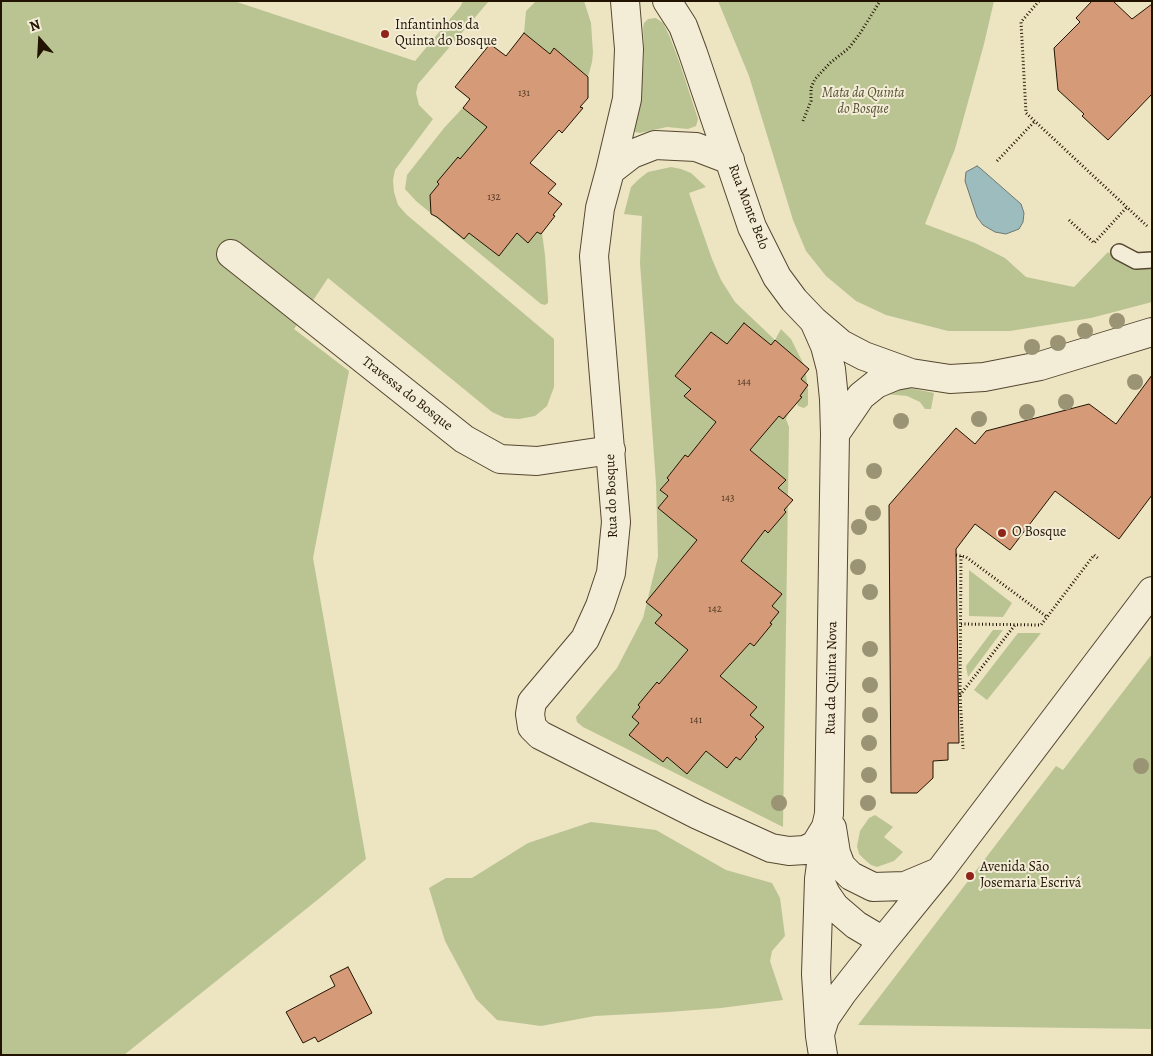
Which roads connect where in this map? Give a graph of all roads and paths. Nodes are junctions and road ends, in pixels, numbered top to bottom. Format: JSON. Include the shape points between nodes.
{"nodes":[{"id":1,"x":625,"y":1,"type":"edge"},
{"id":2,"x":667,"y":1,"type":"edge"},
{"id":3,"x":880,"y":1,"type":"edge"},
{"id":4,"x":1039,"y":1,"type":"edge"},
{"id":5,"x":802,"y":121,"type":"dead end"},
{"id":6,"x":1035,"y":121,"type":"junction"},
{"id":7,"x":730,"y":160,"type":"junction"},
{"id":8,"x":996,"y":161,"type":"dead end"},
{"id":9,"x":610,"y":171,"type":"junction"},
{"id":10,"x":1127,"y":207,"type":"junction"},
{"id":11,"x":1069,"y":220,"type":"dead end"},
{"id":12,"x":1147,"y":226,"type":"dead end"},
{"id":13,"x":1119,"y":252,"type":"dead end"},
{"id":14,"x":231,"y":254,"type":"dead end"},
{"id":15,"x":1152,"y":260,"type":"edge"},
{"id":16,"x":814,"y":322,"type":"junction"},
{"id":17,"x":1152,"y":332,"type":"edge"},
{"id":18,"x":871,"y":358,"type":"junction"},
{"id":19,"x":910,"y":373,"type":"junction"},
{"id":20,"x":836,"y":434,"type":"junction"},
{"id":21,"x":611,"y":450,"type":"junction"},
{"id":22,"x":1099,"y":559,"type":"dead end"},
{"id":23,"x":1152,"y":591,"type":"edge"},
{"id":24,"x":1047,"y":617,"type":"junction"},
{"id":25,"x":961,"y":624,"type":"junction"},
{"id":26,"x":1015,"y":625,"type":"junction"},
{"id":27,"x":960,"y":695,"type":"junction"},
{"id":28,"x":963,"y":749,"type":"dead end"},
{"id":29,"x":828,"y":821,"type":"junction"},
{"id":30,"x":771,"y":848,"type":"junction"},
{"id":31,"x":940,"y":871,"type":"junction"},
{"id":32,"x":819,"y":879,"type":"junction"},
{"id":33,"x":883,"y":941,"type":"junction"},
{"id":34,"x":820,"y":1048,"type":"edge"}],
"edges":[{"from":1,"to":9,"type":"street","name":"Rua do Bosque","via":[[629,49],[627,99]]},
{"from":2,"to":7,"type":"street","name":"Rua Monte Belo","via":[[683,26]]},
{"from":3,"to":5,"type":"path","via":[[848,48],[815,79]]},
{"from":4,"to":6,"type":"path","via":[[1021,22],[1026,113]]},
{"from":6,"to":8,"type":"path"},
{"from":6,"to":10,"type":"path"},
{"from":7,"to":9,"type":"street","via":[[696,147],[655,145],[632,154]]},
{"from":7,"to":16,"type":"street","name":"Rua Monte Belo","via":[[752,227],[777,277]]},
{"from":9,"to":21,"type":"street","name":"Rua do Bosque","via":[[600,208],[594,256]]},
{"from":10,"to":11,"type":"path","via":[[1094,242]]},
{"from":10,"to":12,"type":"path"},
{"from":13,"to":15,"type":"lane","via":[[1136,261]]},
{"from":14,"to":21,"type":"street","name":"Travessa do Bosque","via":[[464,439],[500,459],[537,461]]},
{"from":16,"to":18,"type":"street","name":"Rua Monte Belo","via":[[841,344]]},
{"from":16,"to":20,"type":"street","name":"Rua da Quinta Nova","via":[[831,369]]},
{"from":17,"to":19,"type":"street","name":"Rua Monte Belo","via":[[1040,366],[984,377],[950,379]]},
{"from":18,"to":19,"type":"street","name":"Rua Monte Belo"},
{"from":18,"to":20,"type":"street"},
{"from":19,"to":20,"type":"street","via":[[876,384],[861,396]]},
{"from":20,"to":29,"type":"street","name":"Rua da Quinta Nova"},
{"from":21,"to":30,"type":"street","name":"Rua do Bosque","via":[[616,522],[611,573],[585,639],[532,702],[532,727],[549,740]]},
{"from":22,"to":24,"type":"path","via":[[1094,555]]},
{"from":23,"to":31,"type":"street"},
{"from":24,"to":25,"type":"path","via":[[959,556]]},
{"from":24,"to":26,"type":"path","via":[[1041,625]]},
{"from":25,"to":26,"type":"path"},
{"from":25,"to":27,"type":"path"},
{"from":26,"to":27,"type":"path"},
{"from":27,"to":28,"type":"path"},
{"from":29,"to":30,"type":"street","name":"Rua do Bosque","via":[[814,845],[805,850]]},
{"from":29,"to":31,"type":"street","via":[[841,866],[851,876],[873,887],[904,886]]},
{"from":29,"to":32,"type":"street","name":"Rua da Quinta Nova"},
{"from":30,"to":32,"type":"street","via":[[797,865],[815,888]]},
{"from":31,"to":33,"type":"street"},
{"from":32,"to":33,"type":"street","via":[[835,907],[856,925]]},
{"from":32,"to":34,"type":"street","name":"Rua da Quinta Nova","via":[[816,974]]},
{"from":33,"to":34,"type":"street","via":[[825,1018]]}]}
